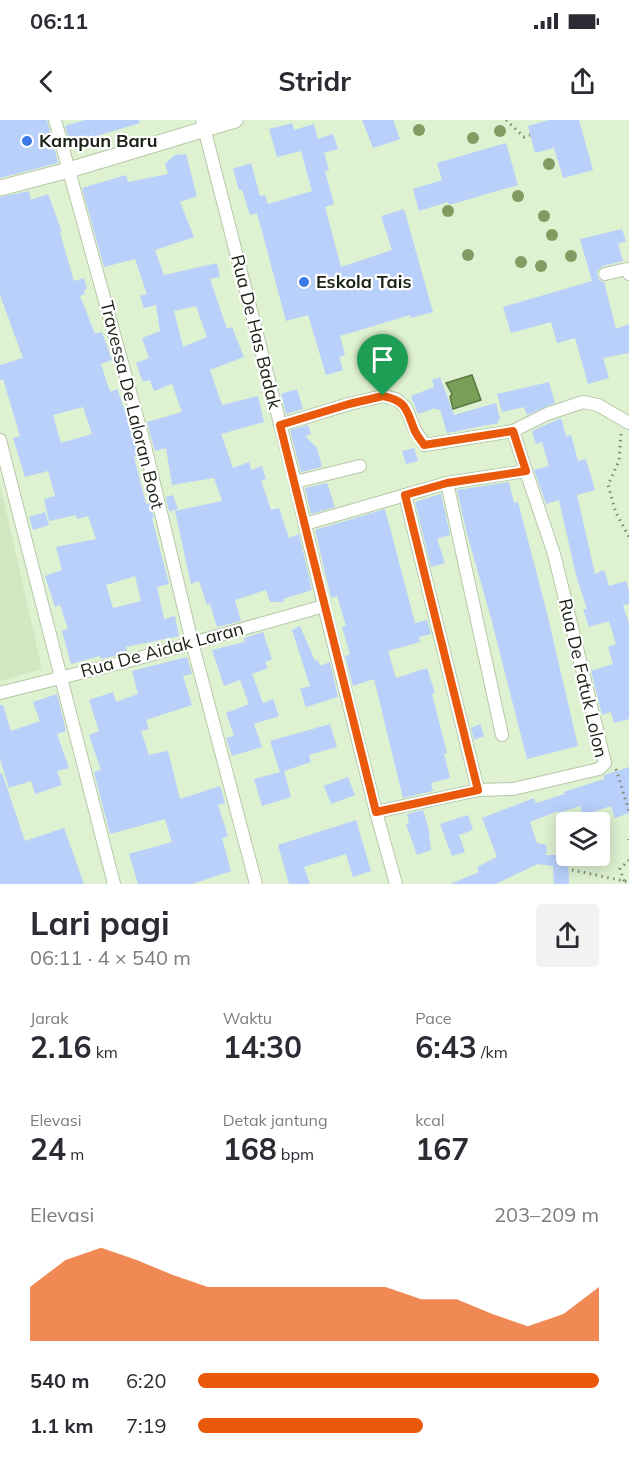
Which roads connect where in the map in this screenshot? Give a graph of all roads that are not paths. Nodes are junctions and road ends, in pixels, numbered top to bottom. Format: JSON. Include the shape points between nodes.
{"nodes":[{"id":1,"x":55,"y":120,"type":"edge"},
{"id":2,"x":235,"y":120,"type":"edge"},
{"id":3,"x":203,"y":124,"type":"edge"},
{"id":4,"x":69,"y":170,"type":"junction"},
{"id":5,"x":0,"y":188,"type":"edge"},
{"id":6,"x":605,"y":274,"type":"dead end"},
{"id":7,"x":629,"y":274,"type":"edge"},
{"id":8,"x":625,"y":422,"type":"edge"},
{"id":9,"x":280,"y":425,"type":"junction"},
{"id":10,"x":513,"y":431,"type":"junction"},
{"id":11,"x":0,"y":440,"type":"edge"},
{"id":12,"x":360,"y":466,"type":"dead end"},
{"id":13,"x":526,"y":471,"type":"junction"},
{"id":14,"x":295,"y":482,"type":"junction"},
{"id":15,"x":447,"y":483,"type":"junction"},
{"id":16,"x":405,"y":495,"type":"junction"},
{"id":17,"x":305,"y":524,"type":"junction"},
{"id":18,"x":324,"y":606,"type":"junction"},
{"id":19,"x":192,"y":642,"type":"junction"},
{"id":20,"x":60,"y":678,"type":"junction"},
{"id":21,"x":0,"y":693,"type":"edge"},
{"id":22,"x":502,"y":735,"type":"dead end"},
{"id":23,"x":478,"y":790,"type":"junction"},
{"id":24,"x":376,"y":812,"type":"junction"},
{"id":25,"x":114,"y":884,"type":"edge"},
{"id":26,"x":256,"y":884,"type":"edge"},
{"id":27,"x":396,"y":884,"type":"edge"}],
"edges":[{"from":1,"to":4,"type":"street","name":"Travessa De Laloran Boot"},
{"from":2,"to":3,"type":"street"},
{"from":3,"to":4,"type":"street"},
{"from":3,"to":9,"type":"street","name":"Rua De Has Badak"},
{"from":4,"to":5,"type":"street"},
{"from":4,"to":19,"type":"street","name":"Travessa De Laloran Boot","via":[[145,446]]},
{"from":6,"to":7,"type":"street","via":[[627,269]]},
{"from":8,"to":10,"type":"street","via":[[598,405],[583,402]]},
{"from":9,"to":10,"type":"street","via":[[383,396],[396,399],[406,408],[424,445]]},
{"from":9,"to":14,"type":"street","name":"Rua De Has Badak"},
{"from":10,"to":13,"type":"street","name":"Rua De Fatuk Lolon"},
{"from":11,"to":20,"type":"street"},
{"from":12,"to":14,"type":"street"},
{"from":13,"to":15,"type":"street"},
{"from":13,"to":23,"type":"street","name":"Rua De Fatuk Lolon","via":[[554,554],[605,763],[599,769],[513,789]]},
{"from":14,"to":17,"type":"street","name":"Rua De Has Badak"},
{"from":15,"to":16,"type":"street"},
{"from":15,"to":22,"type":"street"},
{"from":16,"to":17,"type":"street"},
{"from":16,"to":23,"type":"street"},
{"from":17,"to":18,"type":"street","name":"Rua De Has Badak"},
{"from":18,"to":19,"type":"street","name":"Rua De Aidak Laran"},
{"from":18,"to":24,"type":"street","name":"Rua De Has Badak"},
{"from":19,"to":20,"type":"street","name":"Rua De Aidak Laran"},
{"from":19,"to":26,"type":"street","name":"Travessa De Laloran Boot"},
{"from":20,"to":21,"type":"street","name":"Rua De Aidak Laran"},
{"from":20,"to":25,"type":"street"},
{"from":23,"to":24,"type":"street","name":"Rua De Fatuk Lolon"},
{"from":24,"to":27,"type":"street","name":"Rua De Has Badak"}]}
